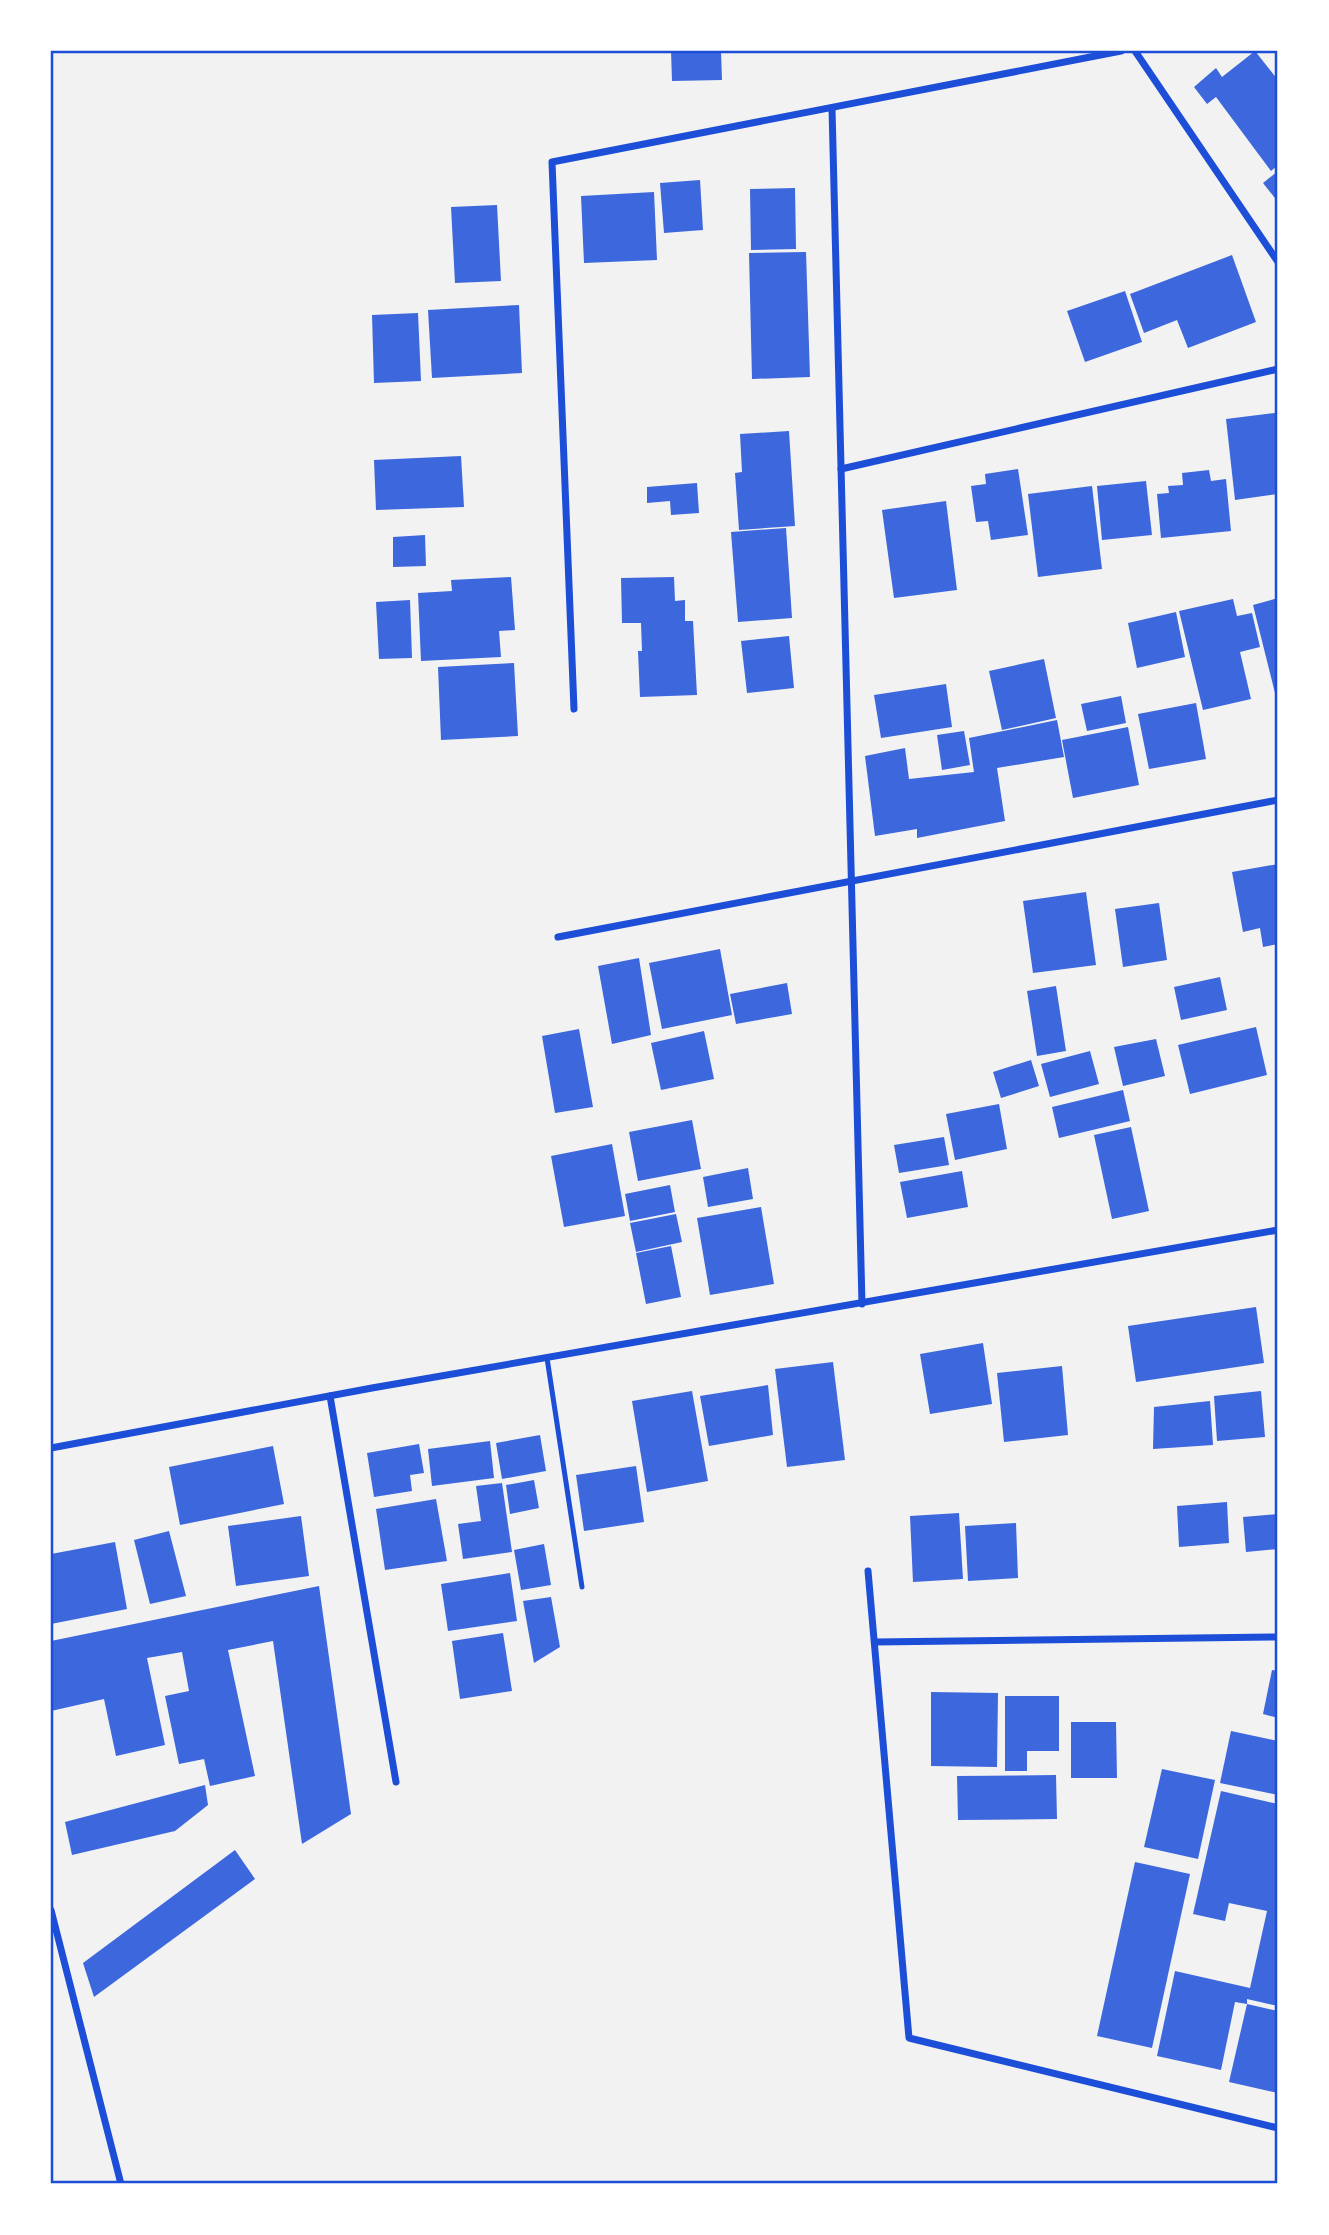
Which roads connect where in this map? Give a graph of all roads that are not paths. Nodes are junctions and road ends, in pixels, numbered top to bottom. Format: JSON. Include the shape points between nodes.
{"nodes":[{"id":1,"x":1121,"y":51,"type":"edge"},
{"id":2,"x":1135,"y":51,"type":"edge"},
{"id":3,"x":832,"y":108,"type":"junction"},
{"id":4,"x":1278,"y":262,"type":"edge"},
{"id":5,"x":1278,"y":369,"type":"edge"},
{"id":6,"x":841,"y":470,"type":"junction"},
{"id":7,"x":574,"y":709,"type":"dead end"},
{"id":8,"x":1278,"y":800,"type":"edge"},
{"id":9,"x":850,"y":883,"type":"junction"},
{"id":10,"x":558,"y":937,"type":"dead end"},
{"id":11,"x":1278,"y":1230,"type":"edge"},
{"id":12,"x":862,"y":1304,"type":"junction"},
{"id":13,"x":547,"y":1358,"type":"junction"},
{"id":14,"x":330,"y":1395,"type":"junction"},
{"id":15,"x":51,"y":1448,"type":"edge"},
{"id":16,"x":868,"y":1571,"type":"dead end"},
{"id":17,"x":582,"y":1587,"type":"dead end"},
{"id":18,"x":1278,"y":1637,"type":"edge"},
{"id":19,"x":875,"y":1642,"type":"junction"},
{"id":20,"x":396,"y":1782,"type":"dead end"},
{"id":21,"x":51,"y":1910,"type":"edge"},
{"id":22,"x":1278,"y":2128,"type":"edge"},
{"id":23,"x":121,"y":2184,"type":"edge"}],
"edges":[{"from":1,"to":3,"type":"street"},
{"from":2,"to":4,"type":"street"},
{"from":3,"to":6,"type":"street"},
{"from":3,"to":7,"type":"street","via":[[552,162]]},
{"from":5,"to":6,"type":"street"},
{"from":6,"to":9,"type":"street"},
{"from":8,"to":9,"type":"street"},
{"from":9,"to":10,"type":"street"},
{"from":9,"to":12,"type":"street"},
{"from":11,"to":12,"type":"street"},
{"from":12,"to":13,"type":"street"},
{"from":13,"to":14,"type":"street"},
{"from":13,"to":17,"type":"lane"},
{"from":14,"to":15,"type":"street"},
{"from":14,"to":20,"type":"street"},
{"from":16,"to":19,"type":"street"},
{"from":18,"to":19,"type":"street"},
{"from":19,"to":22,"type":"street","via":[[909,2038]]},
{"from":21,"to":23,"type":"street"}]}
